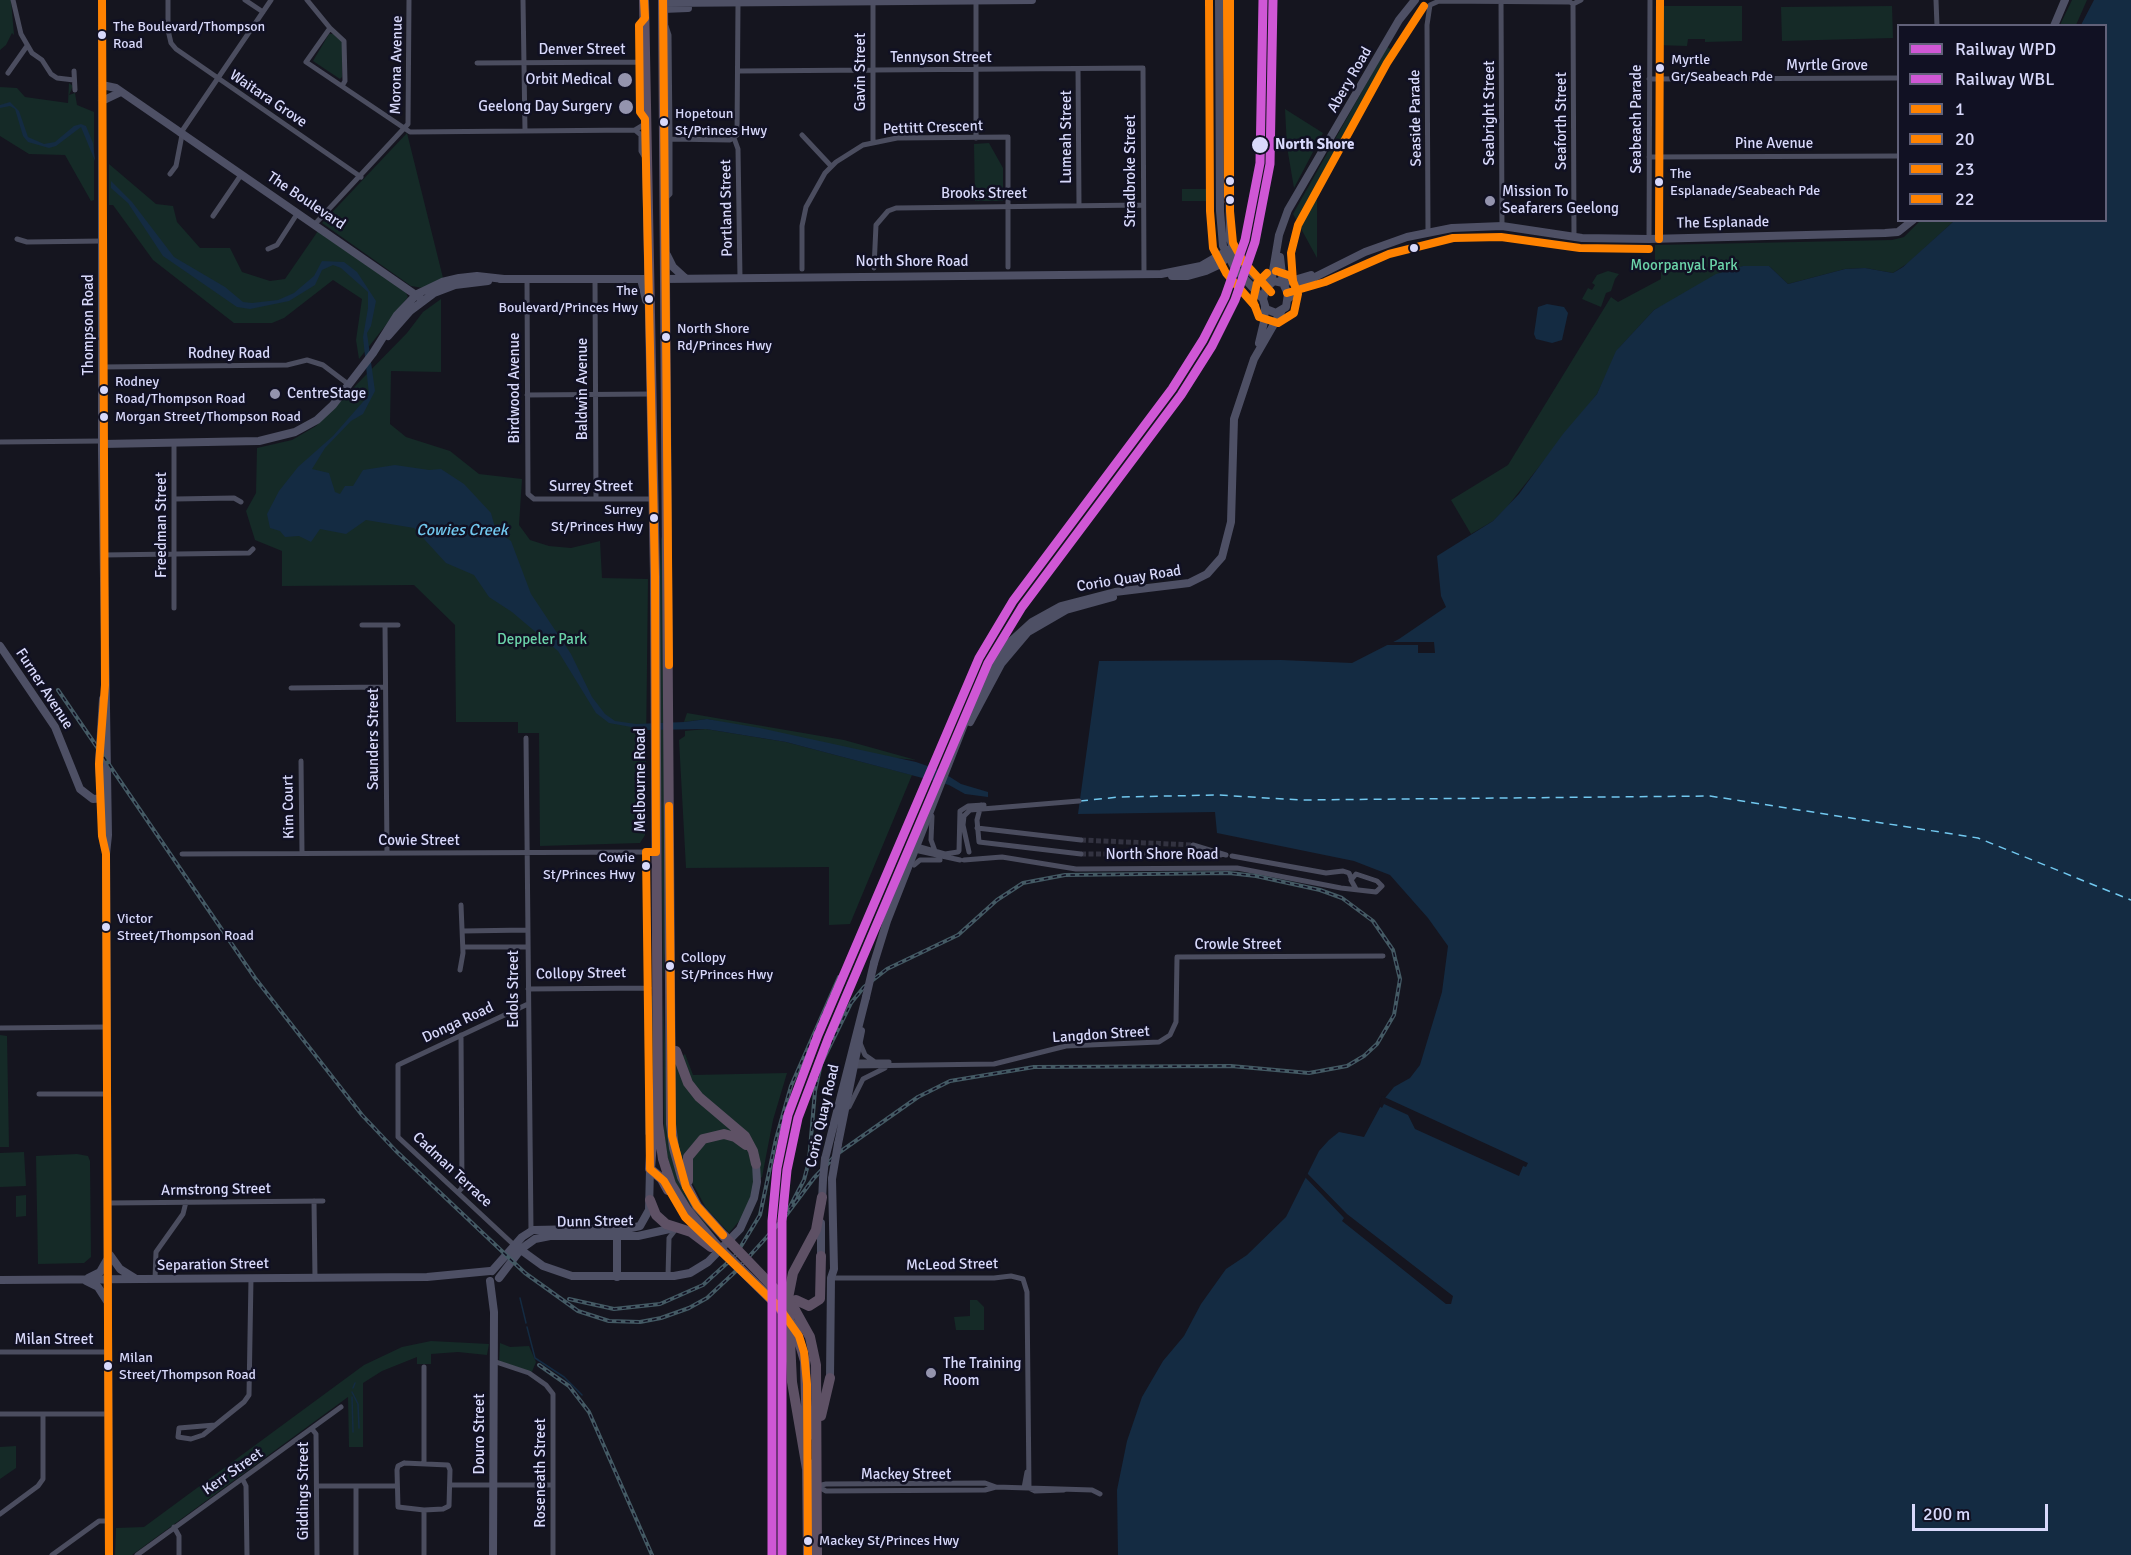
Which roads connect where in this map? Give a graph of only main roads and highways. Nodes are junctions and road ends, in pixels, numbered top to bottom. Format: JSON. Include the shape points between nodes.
{"nodes":[{"id":1,"x":102,"y":0,"type":"edge"},
{"id":2,"x":1032,"y":0,"type":"edge"},
{"id":3,"x":1219,"y":0,"type":"edge"},
{"id":4,"x":1227,"y":0,"type":"edge"},
{"id":5,"x":1415,"y":0,"type":"edge"},
{"id":6,"x":2064,"y":0,"type":"edge"},
{"id":7,"x":976,"y":1,"type":"edge"},
{"id":8,"x":814,"y":2,"type":"edge"},
{"id":9,"x":657,"y":4,"type":"edge"},
{"id":10,"x":2055,"y":24,"type":"edge"},
{"id":11,"x":102,"y":69,"type":"junction"},
{"id":12,"x":102,"y":85,"type":"junction"},
{"id":13,"x":118,"y":90,"type":"junction"},
{"id":14,"x":102,"y":101,"type":"junction"},
{"id":15,"x":1311,"y":175,"type":"junction"},
{"id":16,"x":1910,"y":222,"type":"edge"},
{"id":17,"x":663,"y":245,"type":"junction"},
{"id":18,"x":1232,"y":248,"type":"junction"},
{"id":19,"x":1226,"y":255,"type":"junction"},
{"id":20,"x":1321,"y":272,"type":"junction"},
{"id":21,"x":687,"y":278,"type":"junction"},
{"id":22,"x":646,"y":279,"type":"junction"},
{"id":23,"x":664,"y":279,"type":"junction"},
{"id":24,"x":1271,"y":283,"type":"junction"},
{"id":25,"x":1284,"y":283,"type":"junction"},
{"id":26,"x":420,"y":297,"type":"junction"},
{"id":27,"x":1288,"y":299,"type":"junction"},
{"id":28,"x":1264,"y":303,"type":"junction"},
{"id":29,"x":1281,"y":312,"type":"junction"},
{"id":30,"x":1254,"y":359,"type":"junction"},
{"id":31,"x":102,"y":443,"type":"junction"},
{"id":32,"x":668,"y":526,"type":"junction"},
{"id":33,"x":655,"y":576,"type":"junction"},
{"id":34,"x":0,"y":646,"type":"edge"},
{"id":35,"x":940,"y":789,"type":"junction"},
{"id":36,"x":102,"y":797,"type":"junction"},
{"id":37,"x":917,"y":848,"type":"junction"},
{"id":38,"x":878,"y":951,"type":"junction"},
{"id":39,"x":670,"y":987,"type":"junction"},
{"id":40,"x":652,"y":988,"type":"junction"},
{"id":41,"x":866,"y":997,"type":"junction"},
{"id":42,"x":670,"y":1012,"type":"junction"},
{"id":43,"x":852,"y":1064,"type":"junction"},
{"id":44,"x":657,"y":1093,"type":"junction"},
{"id":45,"x":756,"y":1164,"type":"junction"},
{"id":46,"x":650,"y":1169,"type":"junction"},
{"id":47,"x":822,"y":1197,"type":"junction"},
{"id":48,"x":650,"y":1200,"type":"junction"},
{"id":49,"x":697,"y":1206,"type":"junction"},
{"id":50,"x":676,"y":1228,"type":"junction"},
{"id":51,"x":617,"y":1232,"type":"junction"},
{"id":52,"x":715,"y":1240,"type":"junction"},
{"id":53,"x":833,"y":1243,"type":"junction"},
{"id":54,"x":821,"y":1244,"type":"junction"},
{"id":55,"x":517,"y":1248,"type":"junction"},
{"id":56,"x":108,"y":1253,"type":"junction"},
{"id":57,"x":805,"y":1253,"type":"junction"},
{"id":58,"x":821,"y":1256,"type":"junction"},
{"id":59,"x":491,"y":1271,"type":"junction"},
{"id":60,"x":617,"y":1276,"type":"junction"},
{"id":61,"x":427,"y":1277,"type":"junction"},
{"id":62,"x":831,"y":1278,"type":"junction"},
{"id":63,"x":137,"y":1279,"type":"junction"},
{"id":64,"x":0,"y":1280,"type":"edge"},
{"id":65,"x":82,"y":1280,"type":"junction"},
{"id":66,"x":108,"y":1280,"type":"junction"},
{"id":67,"x":494,"y":1280,"type":"junction"},
{"id":68,"x":108,"y":1302,"type":"junction"},
{"id":69,"x":795,"y":1305,"type":"junction"},
{"id":70,"x":830,"y":1378,"type":"joint"},
{"id":71,"x":817,"y":1437,"type":"junction"},
{"id":72,"x":807,"y":1469,"type":"junction"},
{"id":73,"x":812,"y":1486,"type":"junction"},
{"id":74,"x":109,"y":1555,"type":"edge"},
{"id":75,"x":493,"y":1555,"type":"edge"},
{"id":76,"x":808,"y":1555,"type":"edge"},
{"id":77,"x":817,"y":1555,"type":"edge"}],
"edges":[{"from":1,"to":11,"type":"main road","name":"Thompson Road"},
{"from":2,"to":7,"type":"main road"},
{"from":3,"to":19,"type":"main road","via":[[1220,212]]},
{"from":4,"to":18,"type":"main road","via":[[1228,212]]},
{"from":5,"to":15,"type":"main road","name":"Abery Road","via":[[1399,20]]},
{"from":6,"to":10,"type":"main road"},
{"from":7,"to":8,"type":"main road"},
{"from":8,"to":9,"type":"main road"},
{"from":9,"to":17,"type":"highway","name":"Melbourne Road"},
{"from":9,"to":22,"type":"highway","name":"Melbourne Road","via":[[645,18]]},
{"from":11,"to":12,"type":"main road","name":"Thompson Road"},
{"from":11,"to":13,"type":"main road"},
{"from":12,"to":13,"type":"main road","name":"The Boulevard"},
{"from":12,"to":14,"type":"main road","name":"Thompson Road"},
{"from":13,"to":14,"type":"main road"},
{"from":13,"to":26,"type":"main road","name":"The Boulevard"},
{"from":14,"to":31,"type":"main road","name":"Thompson Road"},
{"from":15,"to":24,"type":"main road","name":"Abery Road","via":[[1282,225]]},
{"from":15,"to":25,"type":"main road","name":"Abery Road","via":[[1283,233],[1279,263]]},
{"from":16,"to":20,"type":"main road","name":"The Esplanade","via":[[1898,232],[1885,233],[1649,239],[1574,237],[1502,226],[1467,227],[1428,232],[1386,244]]},
{"from":17,"to":21,"type":"main road","via":[[672,267]]},
{"from":17,"to":23,"type":"highway","name":"Melbourne Road"},
{"from":18,"to":19,"type":"main road"},
{"from":18,"to":24,"type":"main road","via":[[1253,276]]},
{"from":19,"to":21,"type":"main road","name":"North Shore Road","via":[[1221,264],[1176,277],[1144,274]]},
{"from":19,"to":28,"type":"main road"},
{"from":20,"to":25,"type":"main road","name":"The Esplanade"},
{"from":20,"to":27,"type":"main road","name":"The Esplanade","via":[[1298,286]]},
{"from":21,"to":23,"type":"main road","name":"North Shore Road"},
{"from":22,"to":23,"type":"highway"},
{"from":22,"to":26,"type":"main road","via":[[504,279],[457,285]]},
{"from":22,"to":33,"type":"highway","name":"Melbourne Road","via":[[652,327]]},
{"from":23,"to":32,"type":"highway","name":"Melbourne Road"},
{"from":24,"to":25,"type":"main road"},
{"from":24,"to":28,"type":"main road","via":[[1264,292]]},
{"from":25,"to":27,"type":"main road"},
{"from":26,"to":31,"type":"main road","via":[[320,417],[285,436],[259,441]]},
{"from":27,"to":29,"type":"main road"},
{"from":28,"to":29,"type":"main road","via":[[1273,313]]},
{"from":28,"to":30,"type":"main road","name":"Corio Quay Road","via":[[1264,322]]},
{"from":29,"to":30,"type":"main road","name":"Corio Quay Road"},
{"from":30,"to":35,"type":"main road","name":"Corio Quay Road","via":[[1234,419],[1234,521],[1230,548],[1222,563],[1206,579],[1181,589],[1131,594],[1066,610],[1037,622],[1009,643],[972,704]]},
{"from":31,"to":36,"type":"main road","name":"Thompson Road"},
{"from":32,"to":33,"type":"highway","via":[[660,534]]},
{"from":32,"to":39,"type":"highway","name":"Melbourne Road"},
{"from":33,"to":40,"type":"highway","name":"Melbourne Road"},
{"from":34,"to":36,"type":"main road","name":"Furner Avenue","via":[[55,727],[75,782]]},
{"from":35,"to":37,"type":"main road","name":"Corio Quay Road"},
{"from":35,"to":37,"type":"main road","name":"Corio Quay Road"},
{"from":36,"to":56,"type":"main road","name":"Thompson Road","via":[[106,854]]},
{"from":37,"to":38,"type":"main road","name":"Corio Quay Road"},
{"from":37,"to":38,"type":"main road","name":"Corio Quay Road","via":[[914,865]]},
{"from":38,"to":41,"type":"main road","name":"Corio Quay Road","bridge":true},
{"from":39,"to":40,"type":"highway","name":"Collopy Street"},
{"from":39,"to":42,"type":"highway","name":"Melbourne Road"},
{"from":40,"to":44,"type":"highway","name":"Melbourne Road"},
{"from":41,"to":43,"type":"main road","name":"Corio Quay Road"},
{"from":41,"to":43,"type":"main road","name":"Corio Quay Road","via":[[860,1043]]},
{"from":42,"to":45,"type":"highway","via":[[676,1056],[684,1077],[695,1093],[745,1136]]},
{"from":42,"to":49,"type":"highway","name":"Melbourne Road","via":[[674,1148],[682,1177]]},
{"from":43,"to":47,"type":"main road","name":"Corio Quay Road","bridge":true,"via":[[825,1159]]},
{"from":43,"to":53,"type":"main road","name":"Corio Quay Road","bridge":true,"via":[[832,1179]]},
{"from":44,"to":46,"type":"highway"},
{"from":44,"to":52,"type":"highway","name":"Melbourne Road","via":[[659,1134],[668,1175],[681,1202]]},
{"from":45,"to":49,"type":"highway","via":[[748,1148],[735,1137],[713,1135],[699,1142],[690,1152],[686,1167]]},
{"from":45,"to":60,"type":"main road","via":[[754,1198],[736,1235],[697,1269],[668,1276]]},
{"from":46,"to":48,"type":"main road"},
{"from":46,"to":52,"type":"highway","via":[[662,1179],[685,1217]]},
{"from":47,"to":54,"type":"main road","name":"Corio Quay Road"},
{"from":47,"to":57,"type":"highway","via":[[816,1230]]},
{"from":48,"to":50,"type":"highway","via":[[660,1220]]},
{"from":48,"to":51,"type":"main road","name":"Dunn Street","via":[[648,1214],[640,1226]]},
{"from":49,"to":52,"type":"highway","name":"Melbourne Road"},
{"from":50,"to":51,"type":"main road","name":"Dunn Street","via":[[642,1235]]},
{"from":50,"to":52,"type":"highway"},
{"from":51,"to":55,"type":"main road","name":"Dunn Street","via":[[533,1235]]},
{"from":51,"to":60,"type":"main road"},
{"from":52,"to":69,"type":"highway","name":"Melbourne Road","bridge":true,"via":[[760,1272]]},
{"from":52,"to":72,"type":"highway","bridge":true,"via":[[795,1328],[805,1361]]},
{"from":53,"to":54,"type":"main road"},
{"from":53,"to":62,"type":"main road","name":"Corio Quay Road"},
{"from":54,"to":57,"type":"highway","via":[[813,1245]]},
{"from":54,"to":58,"type":"main road","name":"Corio Quay Road"},
{"from":55,"to":59,"type":"main road"},
{"from":55,"to":60,"type":"main road","via":[[543,1266],[572,1276]]},
{"from":55,"to":67,"type":"main road"},
{"from":56,"to":63,"type":"main road","via":[[119,1269]]},
{"from":56,"to":65,"type":"main road","via":[[98,1273]]},
{"from":56,"to":66,"type":"main road","name":"Thompson Road"},
{"from":57,"to":72,"type":"highway","via":[[791,1280],[788,1310],[792,1382]]},
{"from":58,"to":62,"type":"main road","name":"Corio Quay Road"},
{"from":58,"to":69,"type":"highway","via":[[820,1299],[809,1306]]},
{"from":59,"to":61,"type":"main road","name":"Separation Street"},
{"from":59,"to":67,"type":"main road","name":"Douro Street"},
{"from":61,"to":63,"type":"main road","name":"Separation Street"},
{"from":61,"to":67,"type":"main road","name":"Separation Street"},
{"from":62,"to":70,"type":"main road","name":"Corio Quay Road"},
{"from":63,"to":66,"type":"main road","name":"Separation Street"},
{"from":64,"to":65,"type":"main road","name":"Separation Street"},
{"from":65,"to":66,"type":"main road","name":"Separation Street"},
{"from":65,"to":68,"type":"main road","via":[[99,1288]]},
{"from":66,"to":68,"type":"main road","name":"Thompson Road"},
{"from":67,"to":75,"type":"main road","name":"Douro Street"},
{"from":68,"to":74,"type":"main road","name":"Thompson Road"},
{"from":69,"to":71,"type":"highway","via":[[815,1355]]},
{"from":70,"to":71,"type":"highway"},
{"from":71,"to":73,"type":"highway"},
{"from":72,"to":73,"type":"highway"},
{"from":73,"to":76,"type":"highway"},
{"from":73,"to":77,"type":"highway"}]}
